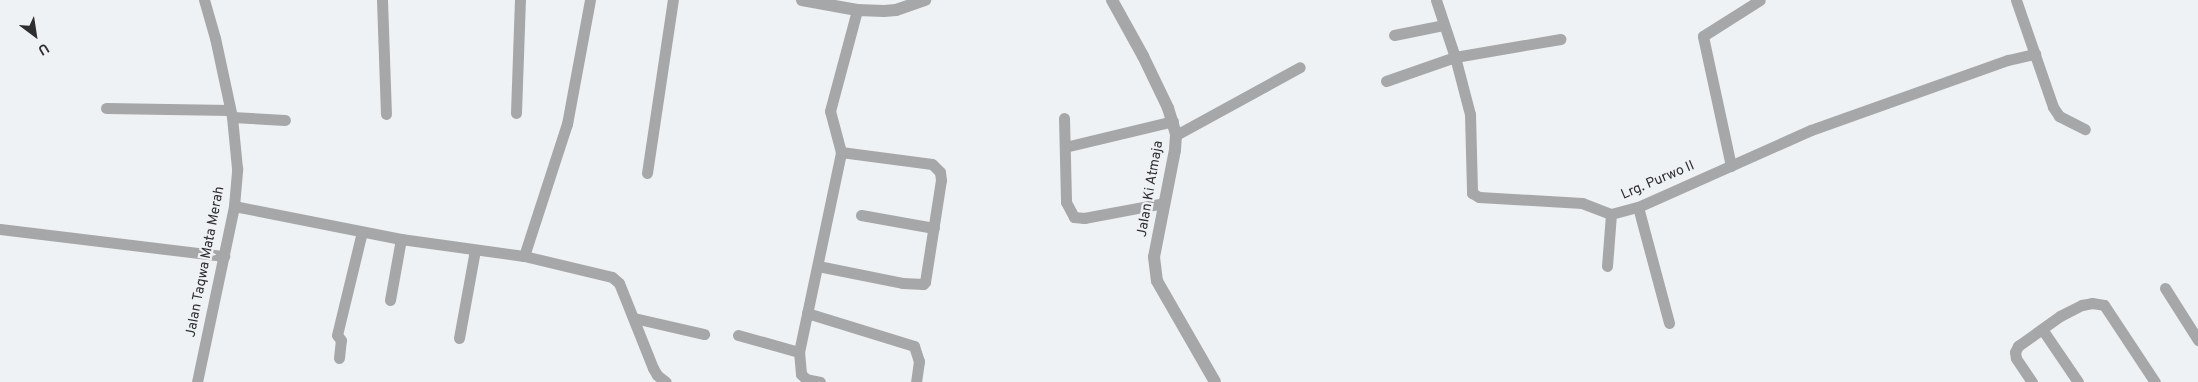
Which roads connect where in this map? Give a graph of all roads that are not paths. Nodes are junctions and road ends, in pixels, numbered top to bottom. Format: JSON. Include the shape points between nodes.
{"nodes":[{"id":1,"x":204,"y":0,"type":"edge"},
{"id":2,"x":382,"y":0,"type":"edge"},
{"id":3,"x":520,"y":0,"type":"edge"},
{"id":4,"x":590,"y":0,"type":"edge"},
{"id":5,"x":673,"y":0,"type":"edge"},
{"id":6,"x":802,"y":0,"type":"edge"},
{"id":7,"x":924,"y":0,"type":"edge"},
{"id":8,"x":1112,"y":0,"type":"edge"},
{"id":9,"x":1436,"y":0,"type":"edge"},
{"id":10,"x":1760,"y":0,"type":"edge"},
{"id":11,"x":2016,"y":0,"type":"edge"},
{"id":12,"x":850,"y":6,"type":"edge"},
{"id":13,"x":1443,"y":25,"type":"junction"},
{"id":14,"x":1394,"y":35,"type":"dead end"},
{"id":15,"x":1560,"y":39,"type":"dead end"},
{"id":16,"x":2035,"y":54,"type":"junction"},
{"id":17,"x":1455,"y":57,"type":"junction"},
{"id":18,"x":1300,"y":67,"type":"dead end"},
{"id":19,"x":1386,"y":81,"type":"dead end"},
{"id":20,"x":106,"y":108,"type":"dead end"},
{"id":21,"x":231,"y":113,"type":"junction"},
{"id":22,"x":516,"y":113,"type":"dead end"},
{"id":23,"x":386,"y":114,"type":"dead end"},
{"id":24,"x":1064,"y":118,"type":"dead end"},
{"id":25,"x":285,"y":120,"type":"dead end"},
{"id":26,"x":1173,"y":121,"type":"junction"},
{"id":27,"x":2085,"y":129,"type":"dead end"},
{"id":28,"x":1176,"y":135,"type":"junction"},
{"id":29,"x":1065,"y":147,"type":"junction"},
{"id":30,"x":841,"y":152,"type":"junction"},
{"id":31,"x":1730,"y":166,"type":"junction"},
{"id":32,"x":647,"y":173,"type":"dead end"},
{"id":33,"x":1164,"y":203,"type":"junction"},
{"id":34,"x":234,"y":206,"type":"junction"},
{"id":35,"x":1638,"y":207,"type":"junction"},
{"id":36,"x":1611,"y":214,"type":"junction"},
{"id":37,"x":861,"y":215,"type":"dead end"},
{"id":38,"x":934,"y":228,"type":"junction"},
{"id":39,"x":0,"y":229,"type":"edge"},
{"id":40,"x":362,"y":232,"type":"junction"},
{"id":41,"x":401,"y":239,"type":"junction"},
{"id":42,"x":474,"y":250,"type":"junction"},
{"id":43,"x":224,"y":256,"type":"junction"},
{"id":44,"x":524,"y":256,"type":"junction"},
{"id":45,"x":818,"y":266,"type":"junction"},
{"id":46,"x":1607,"y":266,"type":"dead end"},
{"id":47,"x":2165,"y":288,"type":"dead end"},
{"id":48,"x":390,"y":300,"type":"dead end"},
{"id":49,"x":807,"y":313,"type":"junction"},
{"id":50,"x":634,"y":318,"type":"junction"},
{"id":51,"x":1669,"y":323,"type":"dead end"},
{"id":52,"x":2042,"y":329,"type":"junction"},
{"id":53,"x":704,"y":334,"type":"dead end"},
{"id":54,"x":738,"y":335,"type":"dead end"},
{"id":55,"x":459,"y":338,"type":"dead end"},
{"id":56,"x":2198,"y":340,"type":"edge"},
{"id":57,"x":799,"y":352,"type":"junction"},
{"id":58,"x":339,"y":358,"type":"dead end"},
{"id":59,"x":664,"y":381,"type":"edge"},
{"id":60,"x":197,"y":382,"type":"edge"},
{"id":61,"x":820,"y":382,"type":"edge"},
{"id":62,"x":916,"y":382,"type":"edge"},
{"id":63,"x":1215,"y":382,"type":"edge"},
{"id":64,"x":2032,"y":382,"type":"edge"},
{"id":65,"x":2078,"y":382,"type":"edge"},
{"id":66,"x":2155,"y":382,"type":"edge"}],
"edges":[{"from":1,"to":21,"type":"street","name":"Jalan Taqwa Mata Merah"},
{"from":2,"to":23,"type":"street"},
{"from":3,"to":22,"type":"street"},
{"from":4,"to":44,"type":"street","via":[[567,124]]},
{"from":5,"to":32,"type":"street"},
{"from":6,"to":12,"type":"street"},
{"from":7,"to":12,"type":"street","via":[[896,10]]},
{"from":8,"to":26,"type":"street","name":"Jalan Ki Atmaja"},
{"from":9,"to":13,"type":"street","name":"Lrg. Purwo II"},
{"from":10,"to":31,"type":"street","via":[[1703,36]]},
{"from":11,"to":16,"type":"street"},
{"from":12,"to":30,"type":"street","via":[[830,111]]},
{"from":13,"to":14,"type":"street"},
{"from":13,"to":17,"type":"street","name":"Lrg. Purwo II"},
{"from":15,"to":17,"type":"street"},
{"from":16,"to":27,"type":"street","via":[[2053,107],[2059,116]]},
{"from":16,"to":31,"type":"street","name":"Lrg. Purwo II","via":[[2008,60],[1887,102],[1811,130]]},
{"from":17,"to":19,"type":"street"},
{"from":17,"to":36,"type":"street","name":"Lrg. Purwo II","via":[[1470,114],[1472,193],[1479,198],[1582,203]]},
{"from":18,"to":28,"type":"street"},
{"from":20,"to":21,"type":"street"},
{"from":21,"to":25,"type":"street"},
{"from":21,"to":34,"type":"street","name":"Jalan Taqwa Mata Merah","via":[[237,168]]},
{"from":24,"to":29,"type":"street"},
{"from":26,"to":28,"type":"street","name":"Jalan Ki Atmaja"},
{"from":26,"to":29,"type":"street"},
{"from":28,"to":33,"type":"street","name":"Jalan Ki Atmaja"},
{"from":29,"to":33,"type":"street","via":[[1066,202],[1074,216],[1084,218]]},
{"from":30,"to":38,"type":"street","via":[[935,166],[941,174]]},
{"from":30,"to":45,"type":"street"},
{"from":31,"to":35,"type":"street","name":"Lrg. Purwo II"},
{"from":33,"to":63,"type":"street","name":"Jalan Ki Atmaja","via":[[1154,257],[1157,281]]},
{"from":34,"to":40,"type":"street"},
{"from":34,"to":43,"type":"street","name":"Jalan Taqwa Mata Merah"},
{"from":35,"to":36,"type":"street","name":"Lrg. Purwo II"},
{"from":35,"to":51,"type":"street"},
{"from":36,"to":46,"type":"street"},
{"from":37,"to":38,"type":"street"},
{"from":38,"to":45,"type":"street","via":[[924,284]]},
{"from":39,"to":43,"type":"street"},
{"from":40,"to":41,"type":"street"},
{"from":40,"to":58,"type":"street","via":[[337,335],[341,340]]},
{"from":41,"to":42,"type":"street"},
{"from":41,"to":48,"type":"street"},
{"from":42,"to":44,"type":"street"},
{"from":42,"to":55,"type":"street"},
{"from":43,"to":60,"type":"street","name":"Jalan Taqwa Mata Merah"},
{"from":44,"to":50,"type":"street","via":[[612,276],[619,283]]},
{"from":45,"to":49,"type":"street"},
{"from":47,"to":56,"type":"street"},
{"from":49,"to":57,"type":"street"},
{"from":49,"to":62,"type":"street","via":[[914,346],[918,361]]},
{"from":50,"to":53,"type":"street"},
{"from":50,"to":59,"type":"street","via":[[653,368]]},
{"from":52,"to":64,"type":"street","via":[[2018,346],[2015,352]]},
{"from":52,"to":65,"type":"street"},
{"from":52,"to":66,"type":"street","via":[[2082,305],[2104,305]]},
{"from":54,"to":57,"type":"street"},
{"from":57,"to":61,"type":"street","via":[[801,374],[806,379]]}]}
